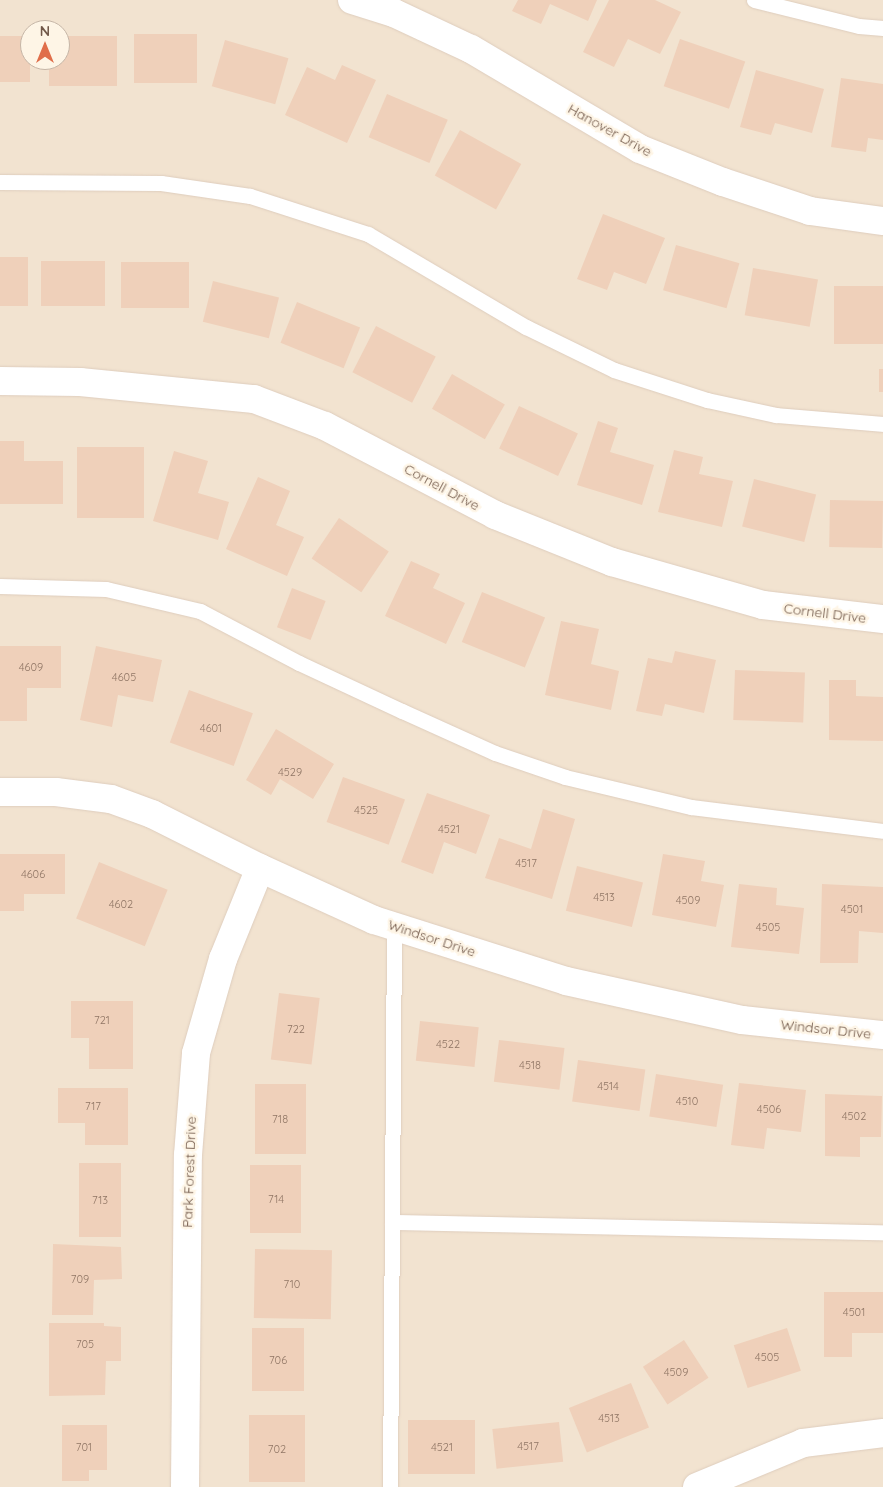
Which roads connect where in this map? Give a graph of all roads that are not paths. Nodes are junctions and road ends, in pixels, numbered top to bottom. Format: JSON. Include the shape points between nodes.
{"nodes":[{"id":1,"x":352,"y":0,"type":"edge"},
{"id":2,"x":754,"y":0,"type":"edge"},
{"id":3,"x":883,"y":28,"type":"edge"},
{"id":4,"x":0,"y":182,"type":"edge"},
{"id":5,"x":883,"y":221,"type":"edge"},
{"id":6,"x":0,"y":381,"type":"edge"},
{"id":7,"x":883,"y":424,"type":"edge"},
{"id":8,"x":0,"y":586,"type":"edge"},
{"id":9,"x":883,"y":619,"type":"edge"},
{"id":10,"x":0,"y":792,"type":"edge"},
{"id":11,"x":883,"y":831,"type":"edge"},
{"id":12,"x":260,"y":868,"type":"junction"},
{"id":13,"x":394,"y":926,"type":"junction"},
{"id":14,"x":883,"y":1035,"type":"edge"},
{"id":15,"x":392,"y":1222,"type":"junction"},
{"id":16,"x":883,"y":1232,"type":"edge"},
{"id":17,"x":883,"y":1433,"type":"edge"},
{"id":18,"x":185,"y":1487,"type":"edge"},
{"id":19,"x":390,"y":1487,"type":"edge"},
{"id":20,"x":697,"y":1487,"type":"edge"}],
"edges":[{"from":1,"to":5,"type":"street","name":"Hanover Drive","via":[[394,13],[471,49],[640,149],[810,211]]},
{"from":2,"to":3,"type":"lane","via":[[859,26]]},
{"from":4,"to":7,"type":"lane","via":[[161,183],[250,196],[368,234],[526,327],[614,370],[707,400],[776,415]]},
{"from":6,"to":9,"type":"street","name":"Cornell Drive","via":[[80,382],[254,398],[324,426],[495,515],[612,562],[762,605]]},
{"from":8,"to":11,"type":"lane","via":[[106,589],[200,611],[299,663],[402,711],[495,753],[565,777],[691,807]]},
{"from":10,"to":12,"type":"street","name":"Windsor Drive","via":[[56,792],[111,799],[152,814]]},
{"from":12,"to":13,"type":"street","name":"Windsor Drive"},
{"from":12,"to":18,"type":"street","name":"Park Forest Drive","via":[[223,959],[196,1053],[188,1155]]},
{"from":13,"to":14,"type":"street","name":"Windsor Drive","via":[[566,981],[742,1020]]},
{"from":13,"to":15,"type":"lane"},
{"from":15,"to":16,"type":"lane"},
{"from":15,"to":19,"type":"lane"},
{"from":17,"to":20,"type":"street","via":[[803,1443]]}]}
